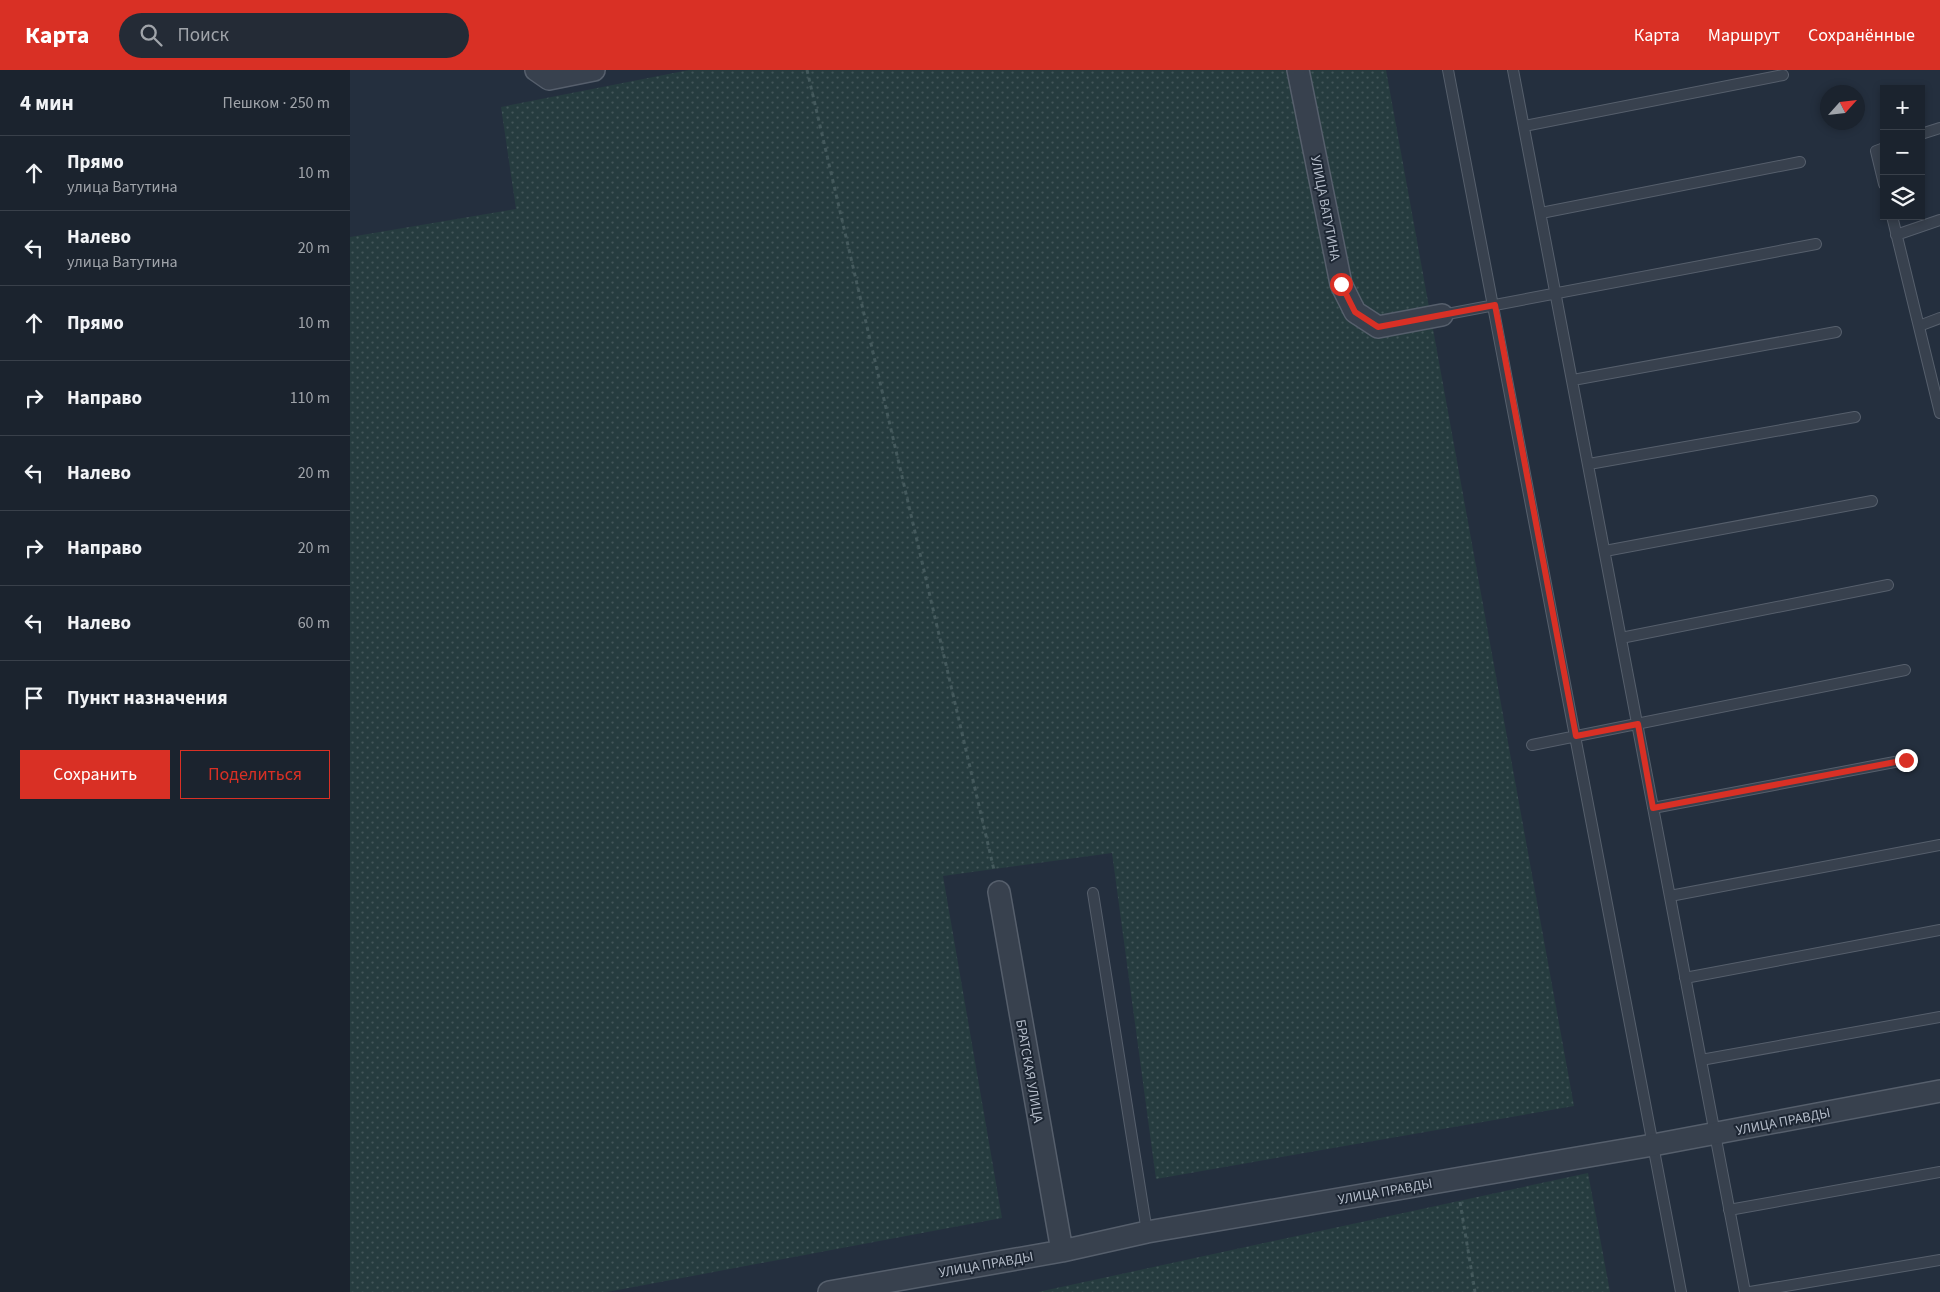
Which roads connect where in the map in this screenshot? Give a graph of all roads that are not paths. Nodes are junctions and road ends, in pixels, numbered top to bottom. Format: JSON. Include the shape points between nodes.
{"nodes":[{"id":1,"x":536,"y":70,"type":"edge"},
{"id":2,"x":594,"y":70,"type":"edge"},
{"id":3,"x":1298,"y":70,"type":"edge"},
{"id":4,"x":1448,"y":70,"type":"edge"},
{"id":5,"x":1513,"y":70,"type":"edge"},
{"id":6,"x":1783,"y":75,"type":"dead end"},
{"id":7,"x":1524,"y":126,"type":"junction"},
{"id":8,"x":1940,"y":128,"type":"edge"},
{"id":9,"x":1925,"y":133,"type":"edge"},
{"id":10,"x":1880,"y":150,"type":"edge"},
{"id":11,"x":1800,"y":162,"type":"dead end"},
{"id":12,"x":1880,"y":168,"type":"edge"},
{"id":13,"x":1541,"y":213,"type":"junction"},
{"id":14,"x":1893,"y":220,"type":"edge"},
{"id":15,"x":1940,"y":220,"type":"edge"},
{"id":16,"x":1896,"y":235,"type":"junction"},
{"id":17,"x":1816,"y":244,"type":"dead end"},
{"id":18,"x":1557,"y":294,"type":"junction"},
{"id":19,"x":1495,"y":305,"type":"junction"},
{"id":20,"x":1442,"y":316,"type":"joint"},
{"id":21,"x":1940,"y":318,"type":"edge"},
{"id":22,"x":1919,"y":326,"type":"junction"},
{"id":23,"x":1836,"y":332,"type":"dead end"},
{"id":24,"x":1573,"y":380,"type":"junction"},
{"id":25,"x":1940,"y":413,"type":"edge"},
{"id":26,"x":1855,"y":417,"type":"dead end"},
{"id":27,"x":1589,"y":464,"type":"junction"},
{"id":28,"x":1872,"y":500,"type":"dead end"},
{"id":29,"x":1605,"y":551,"type":"junction"},
{"id":30,"x":1888,"y":585,"type":"dead end"},
{"id":31,"x":1621,"y":638,"type":"junction"},
{"id":32,"x":1905,"y":670,"type":"dead end"},
{"id":33,"x":1638,"y":724,"type":"junction"},
{"id":34,"x":1576,"y":736,"type":"junction"},
{"id":35,"x":1532,"y":745,"type":"dead end"},
{"id":36,"x":1906,"y":760,"type":"dead end"},
{"id":37,"x":1653,"y":808,"type":"junction"},
{"id":38,"x":1940,"y":845,"type":"edge"},
{"id":39,"x":999,"y":892,"type":"road end"},
{"id":40,"x":1093,"y":893,"type":"dead end"},
{"id":41,"x":1670,"y":896,"type":"junction"},
{"id":42,"x":1940,"y":930,"type":"edge"},
{"id":43,"x":1685,"y":978,"type":"junction"},
{"id":44,"x":1940,"y":1017,"type":"edge"},
{"id":45,"x":1700,"y":1060,"type":"junction"},
{"id":46,"x":1940,"y":1091,"type":"edge"},
{"id":47,"x":1714,"y":1134,"type":"junction"},
{"id":48,"x":1653,"y":1145,"type":"junction"},
{"id":49,"x":1940,"y":1172,"type":"edge"},
{"id":50,"x":1729,"y":1210,"type":"junction"},
{"id":51,"x":1147,"y":1232,"type":"junction"},
{"id":52,"x":1062,"y":1251,"type":"junction"},
{"id":53,"x":1940,"y":1260,"type":"edge"},
{"id":54,"x":829,"y":1292,"type":"edge"},
{"id":55,"x":1680,"y":1292,"type":"edge"},
{"id":56,"x":1745,"y":1292,"type":"edge"},
{"id":57,"x":1750,"y":1292,"type":"edge"}],
"edges":[{"from":1,"to":2,"type":"street","via":[[549,79]]},
{"from":3,"to":20,"type":"street","name":"УЛИЦА ВАТУТИНА","via":[[1341,284],[1355,312],[1378,327]]},
{"from":4,"to":19,"type":"lane"},
{"from":5,"to":7,"type":"lane"},
{"from":6,"to":7,"type":"lane"},
{"from":7,"to":13,"type":"lane"},
{"from":8,"to":9,"type":"lane"},
{"from":10,"to":12,"type":"lane","via":[[1876,151]]},
{"from":11,"to":13,"type":"lane"},
{"from":13,"to":18,"type":"lane"},
{"from":14,"to":16,"type":"lane"},
{"from":15,"to":16,"type":"lane"},
{"from":16,"to":22,"type":"lane"},
{"from":17,"to":18,"type":"lane"},
{"from":18,"to":19,"type":"lane"},
{"from":18,"to":24,"type":"lane"},
{"from":19,"to":20,"type":"lane"},
{"from":19,"to":34,"type":"lane"},
{"from":21,"to":22,"type":"lane"},
{"from":22,"to":25,"type":"lane"},
{"from":23,"to":24,"type":"lane"},
{"from":24,"to":27,"type":"lane"},
{"from":26,"to":27,"type":"lane"},
{"from":27,"to":29,"type":"lane"},
{"from":28,"to":29,"type":"lane"},
{"from":29,"to":31,"type":"lane"},
{"from":30,"to":31,"type":"lane"},
{"from":31,"to":33,"type":"lane"},
{"from":32,"to":33,"type":"lane"},
{"from":33,"to":34,"type":"lane"},
{"from":33,"to":37,"type":"lane"},
{"from":34,"to":35,"type":"lane"},
{"from":34,"to":48,"type":"lane"},
{"from":36,"to":37,"type":"lane"},
{"from":37,"to":41,"type":"lane"},
{"from":38,"to":41,"type":"lane"},
{"from":39,"to":52,"type":"street","name":"БРАТСКАЯ УЛИЦА"},
{"from":40,"to":51,"type":"lane"},
{"from":41,"to":43,"type":"lane"},
{"from":42,"to":43,"type":"lane"},
{"from":43,"to":45,"type":"lane"},
{"from":44,"to":45,"type":"lane"},
{"from":45,"to":47,"type":"lane"},
{"from":46,"to":47,"type":"street","name":"УЛИЦА ПРАВДЫ"},
{"from":47,"to":48,"type":"street","name":"УЛИЦА ПРАВДЫ"},
{"from":47,"to":50,"type":"lane"},
{"from":48,"to":51,"type":"street","name":"УЛИЦА ПРАВДЫ"},
{"from":48,"to":55,"type":"lane"},
{"from":49,"to":50,"type":"lane"},
{"from":50,"to":56,"type":"lane"},
{"from":51,"to":52,"type":"street","name":"УЛИЦА ПРАВДЫ"},
{"from":52,"to":54,"type":"street","name":"УЛИЦА ПРАВДЫ"},
{"from":53,"to":57,"type":"lane"}]}
